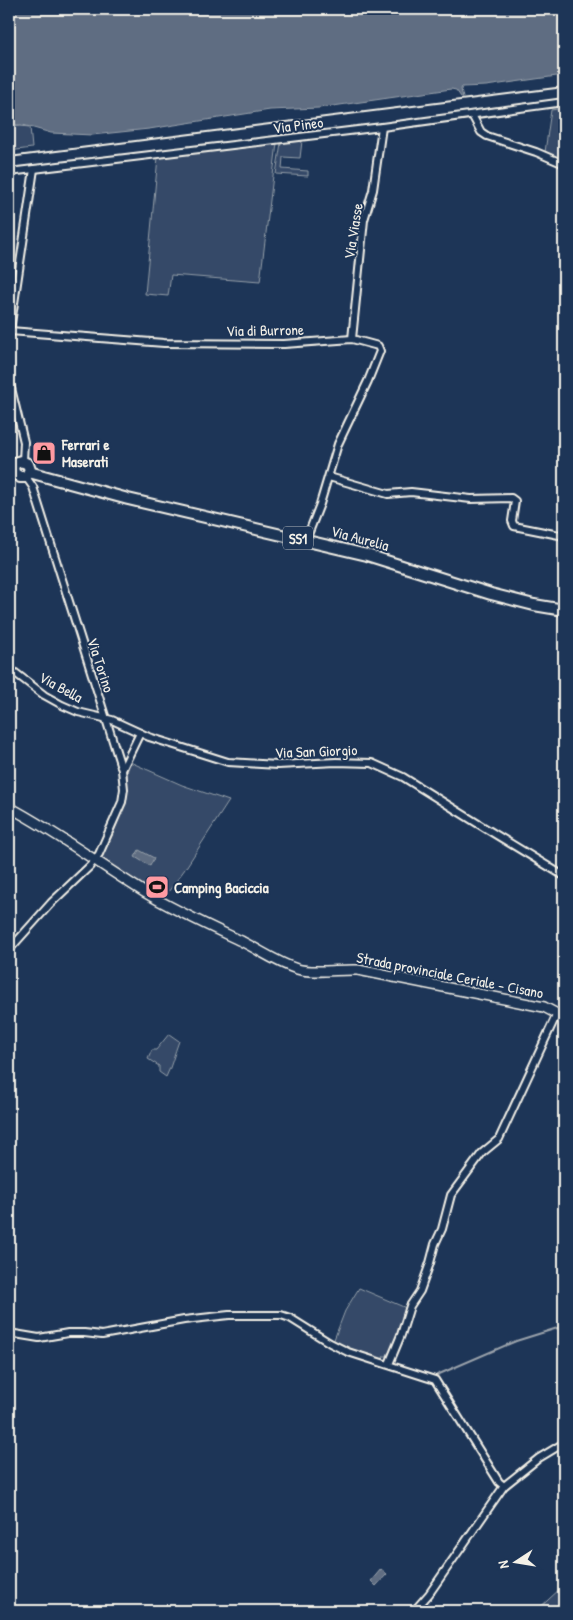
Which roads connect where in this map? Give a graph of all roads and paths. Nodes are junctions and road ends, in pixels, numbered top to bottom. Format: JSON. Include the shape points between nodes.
{"nodes":[{"id":1,"x":564,"y":102,"type":"edge"},
{"id":2,"x":472,"y":115,"type":"junction"},
{"id":3,"x":382,"y":127,"type":"junction"},
{"id":4,"x":564,"y":164,"type":"edge"},
{"id":5,"x":34,"y":169,"type":"junction"},
{"id":6,"x":9,"y":172,"type":"edge"},
{"id":7,"x":9,"y":334,"type":"edge"},
{"id":8,"x":352,"y":339,"type":"junction"},
{"id":9,"x":9,"y":380,"type":"edge"},
{"id":10,"x":24,"y":461,"type":"junction"},
{"id":11,"x":11,"y":468,"type":"edge"},
{"id":12,"x":27,"y":475,"type":"junction"},
{"id":13,"x":329,"y":477,"type":"junction"},
{"id":14,"x":564,"y":536,"type":"edge"},
{"id":15,"x":306,"y":540,"type":"junction"},
{"id":16,"x":564,"y":610,"type":"edge"},
{"id":17,"x":9,"y":668,"type":"edge"},
{"id":18,"x":105,"y":718,"type":"junction"},
{"id":19,"x":140,"y":733,"type":"junction"},
{"id":20,"x":122,"y":770,"type":"junction"},
{"id":21,"x":9,"y":807,"type":"edge"},
{"id":22,"x":95,"y":860,"type":"junction"},
{"id":23,"x":564,"y":876,"type":"edge"},
{"id":24,"x":9,"y":950,"type":"edge"},
{"id":25,"x":563,"y":1015,"type":"edge"},
{"id":26,"x":9,"y":1334,"type":"edge"},
{"id":27,"x":389,"y":1364,"type":"junction"},
{"id":28,"x":564,"y":1443,"type":"edge"},
{"id":29,"x":504,"y":1486,"type":"junction"},
{"id":30,"x":414,"y":1611,"type":"edge"}],
"edges":[{"from":1,"to":2,"type":"street","name":"Via Pineo"},
{"from":2,"to":3,"type":"street","name":"Via Pineo"},
{"from":2,"to":4,"type":"street","via":[[481,132],[487,136]]},
{"from":3,"to":5,"type":"street","name":"Via Pineo"},
{"from":3,"to":8,"type":"street","name":"Via Viasse","via":[[374,190],[364,220]]},
{"from":5,"to":6,"type":"street","name":"Via Pineo"},
{"from":5,"to":7,"type":"street"},
{"from":7,"to":8,"type":"street","name":"Via di Burrone","via":[[164,343],[284,344]]},
{"from":8,"to":13,"type":"street","name":"Via di Burrone","via":[[377,345],[380,351],[338,444]]},
{"from":9,"to":10,"type":"street","via":[[24,442]]},
{"from":10,"to":11,"type":"main road","name":"Via Aurelia","number":"SS1"},
{"from":10,"to":12,"type":"main road","via":[[30,467]]},
{"from":11,"to":12,"type":"main road","name":"Via Aurelia","number":"SS1","via":[[17,476]]},
{"from":12,"to":15,"type":"main road","name":"Via Aurelia","number":"SS1"},
{"from":12,"to":18,"type":"street","name":"Via Torino"},
{"from":13,"to":14,"type":"street","via":[[388,494],[411,492],[471,499],[509,497],[514,500],[512,523],[516,527]]},
{"from":13,"to":15,"type":"street","name":"Via di Burrone"},
{"from":15,"to":16,"type":"main road","name":"Via Aurelia","number":"SS1","via":[[534,605]]},
{"from":17,"to":18,"type":"street","name":"Via Bella","via":[[62,706]]},
{"from":18,"to":19,"type":"street","name":"Via San Giorgio"},
{"from":18,"to":20,"type":"street","name":"Via Torino"},
{"from":19,"to":20,"type":"street"},
{"from":19,"to":23,"type":"street","name":"Via San Giorgio","via":[[228,762],[278,765],[372,763],[403,777]]},
{"from":20,"to":22,"type":"street","name":"Via Torino","via":[[122,802]]},
{"from":21,"to":22,"type":"main road","name":"Strada provinciale Ceriale - Cisano"},
{"from":22,"to":24,"type":"street","name":"Via Torino"},
{"from":22,"to":25,"type":"main road","name":"Strada provinciale Ceriale - Cisano","via":[[184,914],[299,970],[358,970],[516,1000]]},
{"from":25,"to":27,"type":"street","via":[[555,1018],[499,1139],[482,1154],[451,1195],[420,1291],[410,1306]]},
{"from":26,"to":27,"type":"street","via":[[39,1338],[84,1332],[102,1335],[184,1320],[229,1315],[281,1315],[348,1352]]},
{"from":27,"to":29,"type":"street","via":[[435,1380]]},
{"from":28,"to":29,"type":"street"},
{"from":29,"to":30,"type":"street"}]}
